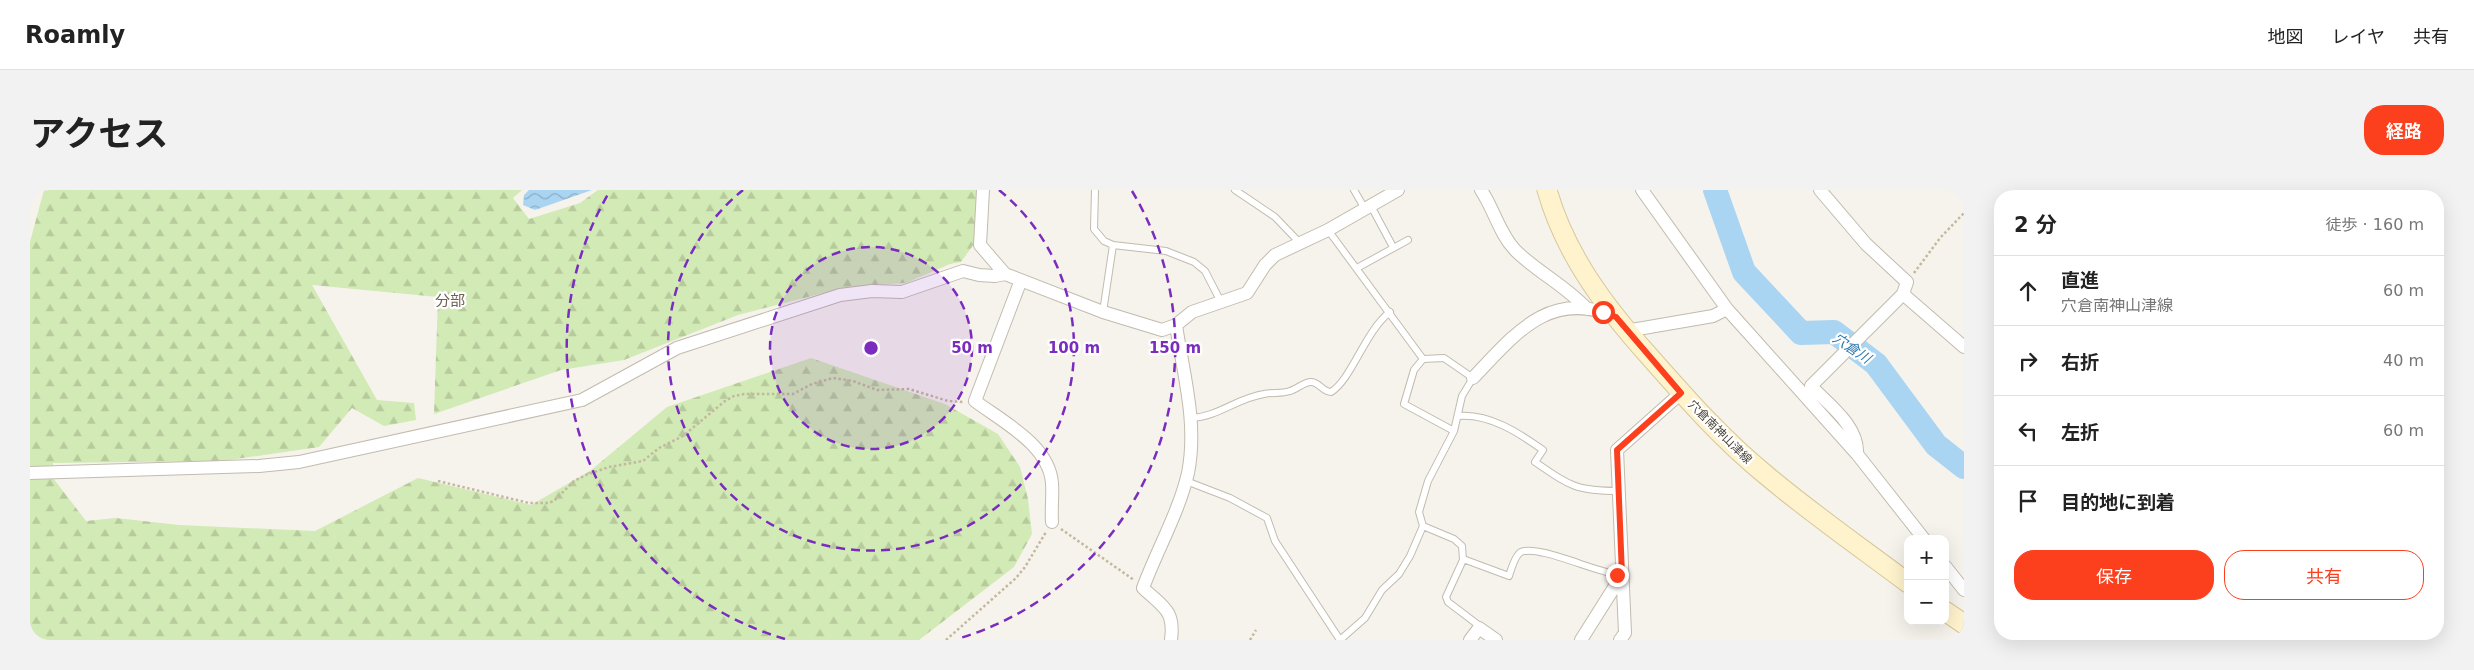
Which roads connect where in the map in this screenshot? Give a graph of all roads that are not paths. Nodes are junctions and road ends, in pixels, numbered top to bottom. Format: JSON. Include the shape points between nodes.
{"nodes":[{"id":1,"x":983,"y":190,"type":"edge"},
{"id":2,"x":1095,"y":190,"type":"edge"},
{"id":3,"x":1235,"y":190,"type":"edge"},
{"id":4,"x":1354,"y":190,"type":"edge"},
{"id":5,"x":1398,"y":190,"type":"edge"},
{"id":6,"x":1481,"y":190,"type":"edge"},
{"id":7,"x":1547,"y":190,"type":"edge"},
{"id":8,"x":1642,"y":190,"type":"edge"},
{"id":9,"x":1820,"y":190,"type":"edge"},
{"id":10,"x":1368,"y":207,"type":"junction"},
{"id":11,"x":1328,"y":230,"type":"junction"},
{"id":12,"x":1408,"y":240,"type":"dead end"},
{"id":13,"x":1300,"y":243,"type":"junction"},
{"id":14,"x":1113,"y":245,"type":"junction"},
{"id":15,"x":1393,"y":247,"type":"junction"},
{"id":16,"x":1357,"y":268,"type":"junction"},
{"id":17,"x":1005,"y":274,"type":"junction"},
{"id":18,"x":1021,"y":280,"type":"junction"},
{"id":19,"x":1902,"y":292,"type":"junction"},
{"id":20,"x":1221,"y":302,"type":"junction"},
{"id":21,"x":1587,"y":309,"type":"junction"},
{"id":22,"x":1727,"y":310,"type":"junction"},
{"id":23,"x":1103,"y":312,"type":"junction"},
{"id":24,"x":1390,"y":312,"type":"junction"},
{"id":25,"x":1176,"y":324,"type":"junction"},
{"id":26,"x":1621,"y":324,"type":"junction"},
{"id":27,"x":1964,"y":347,"type":"edge"},
{"id":28,"x":1423,"y":359,"type":"junction"},
{"id":29,"x":1473,"y":378,"type":"junction"},
{"id":30,"x":1681,"y":393,"type":"junction"},
{"id":31,"x":1458,"y":416,"type":"junction"},
{"id":32,"x":1191,"y":418,"type":"junction"},
{"id":33,"x":1454,"y":431,"type":"junction"},
{"id":34,"x":1857,"y":454,"type":"junction"},
{"id":35,"x":30,"y":473,"type":"edge"},
{"id":36,"x":1186,"y":481,"type":"junction"},
{"id":37,"x":1618,"y":491,"type":"junction"},
{"id":38,"x":1052,"y":522,"type":"road end"},
{"id":39,"x":1423,"y":526,"type":"junction"},
{"id":40,"x":1921,"y":535,"type":"edge"},
{"id":41,"x":1463,"y":559,"type":"junction"},
{"id":42,"x":1949,"y":571,"type":"edge"},
{"id":43,"x":1622,"y":575,"type":"junction"},
{"id":44,"x":1904,"y":580,"type":"edge"},
{"id":45,"x":1964,"y":590,"type":"edge"},
{"id":46,"x":1949,"y":614,"type":"edge"},
{"id":47,"x":1964,"y":624,"type":"edge"},
{"id":48,"x":1479,"y":628,"type":"junction"},
{"id":49,"x":1171,"y":640,"type":"edge"},
{"id":50,"x":1340,"y":640,"type":"edge"},
{"id":51,"x":1470,"y":640,"type":"edge"},
{"id":52,"x":1496,"y":640,"type":"edge"},
{"id":53,"x":1581,"y":640,"type":"edge"},
{"id":54,"x":1620,"y":640,"type":"edge"}],
"edges":[{"from":1,"to":17,"type":"street","via":[[980,245]]},
{"from":2,"to":14,"type":"lane","via":[[1094,229],[1104,241]]},
{"from":3,"to":13,"type":"lane","via":[[1275,217]]},
{"from":4,"to":10,"type":"lane"},
{"from":5,"to":10,"type":"street"},
{"from":6,"to":21,"type":"street","via":[[1502,232],[1515,249]]},
{"from":7,"to":26,"type":"main road","name":"穴倉南神山津線","via":[[1560,228],[1574,255]]},
{"from":8,"to":22,"type":"street"},
{"from":9,"to":19,"type":"street"},
{"from":10,"to":11,"type":"street"},
{"from":10,"to":15,"type":"lane"},
{"from":11,"to":13,"type":"street"},
{"from":11,"to":16,"type":"lane"},
{"from":12,"to":15,"type":"lane"},
{"from":13,"to":20,"type":"street","via":[[1275,255],[1247,293]]},
{"from":14,"to":20,"type":"lane","via":[[1166,251],[1194,262],[1204,271]]},
{"from":14,"to":23,"type":"lane"},
{"from":15,"to":16,"type":"lane"},
{"from":16,"to":24,"type":"lane"},
{"from":17,"to":18,"type":"street"},
{"from":17,"to":35,"type":"street","via":[[979,275],[962,271],[902,292],[840,295],[677,348],[582,400],[299,462]]},
{"from":18,"to":23,"type":"street"},
{"from":18,"to":38,"type":"street","via":[[975,401],[1026,439],[1040,454],[1052,485]]},
{"from":19,"to":27,"type":"street"},
{"from":19,"to":34,"type":"street","via":[[1811,386],[1848,425],[1858,446]]},
{"from":20,"to":25,"type":"street","via":[[1192,312]]},
{"from":21,"to":26,"type":"street"},
{"from":21,"to":29,"type":"street","via":[[1566,308],[1542,315]]},
{"from":22,"to":26,"type":"street","via":[[1713,316]]},
{"from":22,"to":34,"type":"street"},
{"from":23,"to":25,"type":"street","via":[[1162,330]]},
{"from":24,"to":28,"type":"lane"},
{"from":24,"to":32,"type":"lane","via":[[1369,335],[1332,392],[1310,382],[1290,392],[1264,394],[1239,401],[1216,414]]},
{"from":25,"to":32,"type":"street"},
{"from":26,"to":30,"type":"main road","name":"穴倉南神山津線"},
{"from":28,"to":29,"type":"lane","via":[[1444,358]]},
{"from":28,"to":33,"type":"lane","via":[[1414,370],[1404,404]]},
{"from":29,"to":31,"type":"lane","via":[[1462,396]]},
{"from":30,"to":37,"type":"street","via":[[1617,450]]},
{"from":30,"to":44,"type":"main road","name":"穴倉南神山津線","via":[[1766,475]]},
{"from":31,"to":33,"type":"lane"},
{"from":31,"to":37,"type":"lane","via":[[1500,424],[1530,441],[1543,450],[1535,462],[1566,483],[1588,491]]},
{"from":32,"to":36,"type":"street","via":[[1191,450]]},
{"from":33,"to":39,"type":"lane","via":[[1421,503],[1419,517]]},
{"from":34,"to":40,"type":"street"},
{"from":36,"to":49,"type":"street","via":[[1143,588],[1171,615]]},
{"from":36,"to":50,"type":"lane","via":[[1230,498],[1267,518],[1275,541]]},
{"from":37,"to":43,"type":"street"},
{"from":39,"to":41,"type":"lane","via":[[1454,539],[1464,550]]},
{"from":39,"to":50,"type":"lane","via":[[1399,574],[1382,590],[1365,618]]},
{"from":41,"to":43,"type":"lane","via":[[1509,576],[1520,553],[1531,552]]},
{"from":41,"to":48,"type":"lane","via":[[1446,597]]},
{"from":42,"to":45,"type":"street"},
{"from":43,"to":53,"type":"street"},
{"from":43,"to":54,"type":"street","via":[[1625,633]]},
{"from":46,"to":47,"type":"main road"},
{"from":48,"to":51,"type":"street"},
{"from":48,"to":52,"type":"street"}]}
